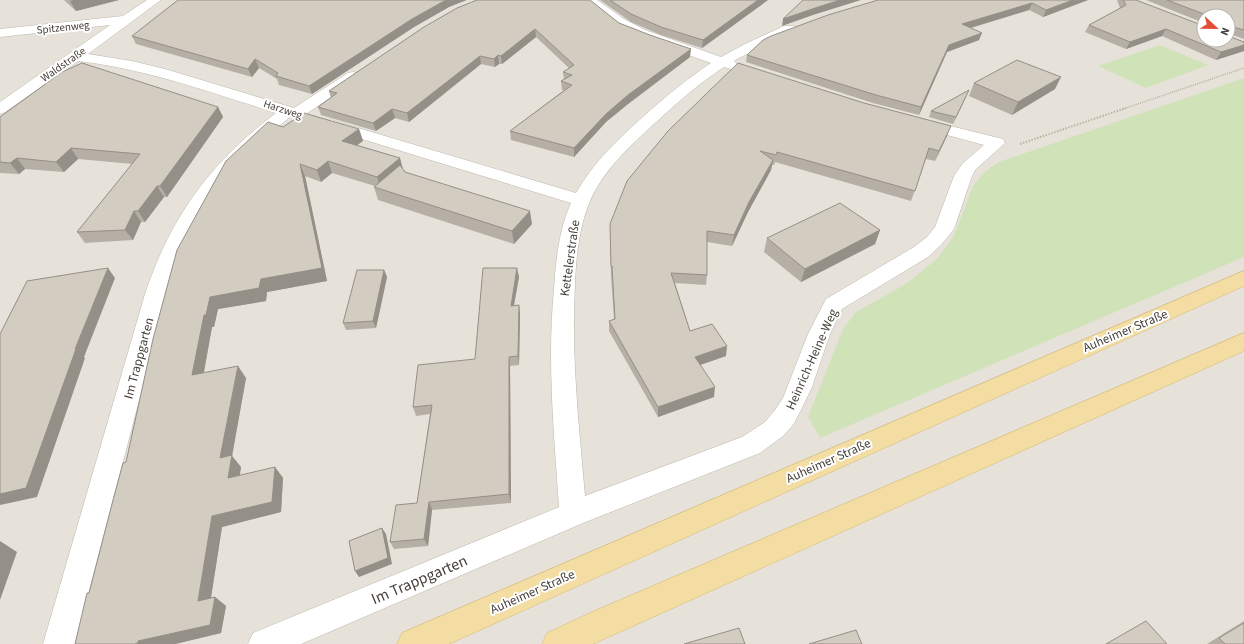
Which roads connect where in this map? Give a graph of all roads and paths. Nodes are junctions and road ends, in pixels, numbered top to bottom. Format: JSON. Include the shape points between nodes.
{"nodes":[{"id":1,"x":155,"y":0,"type":"edge"},
{"id":2,"x":589,"y":0,"type":"edge"},
{"id":3,"x":126,"y":20,"type":"junction"},
{"id":4,"x":800,"y":25,"type":"edge"},
{"id":5,"x":0,"y":33,"type":"edge"},
{"id":6,"x":74,"y":56,"type":"junction"},
{"id":7,"x":721,"y":61,"type":"junction"},
{"id":8,"x":742,"y":68,"type":"edge"},
{"id":9,"x":1244,"y":68,"type":"edge"},
{"id":10,"x":361,"y":70,"type":"edge"},
{"id":11,"x":0,"y":109,"type":"edge"},
{"id":12,"x":292,"y":113,"type":"junction"},
{"id":13,"x":906,"y":119,"type":"edge"},
{"id":14,"x":997,"y":143,"type":"junction"},
{"id":15,"x":581,"y":200,"type":"junction"},
{"id":16,"x":1244,"y":278,"type":"edge"},
{"id":17,"x":1244,"y":341,"type":"edge"},
{"id":18,"x":574,"y":514,"type":"junction"},
{"id":19,"x":60,"y":644,"type":"edge"},
{"id":20,"x":264,"y":644,"type":"edge"},
{"id":21,"x":413,"y":644,"type":"edge"},
{"id":22,"x":558,"y":644,"type":"edge"}],
"edges":[{"from":1,"to":3,"type":"street","name":"Waldstraße"},
{"from":2,"to":7,"type":"street","via":[[619,22],[640,33]]},
{"from":3,"to":5,"type":"street","name":"Spitzenweg"},
{"from":3,"to":6,"type":"street","name":"Waldstraße"},
{"from":4,"to":7,"type":"street","name":"Kettelerstraße"},
{"from":6,"to":11,"type":"street","name":"Waldstraße"},
{"from":6,"to":12,"type":"street","name":"Harzweg","via":[[166,73]]},
{"from":7,"to":8,"type":"street"},
{"from":7,"to":15,"type":"street","name":"Kettelerstraße","via":[[665,105],[635,133],[594,179]]},
{"from":9,"to":14,"type":"path","via":[[1023,143]]},
{"from":10,"to":12,"type":"street","name":"Im Trappgarten"},
{"from":12,"to":15,"type":"street","name":"Harzweg"},
{"from":12,"to":19,"type":"street","name":"Im Trappgarten","via":[[263,130],[220,175],[182,227],[167,260]]},
{"from":13,"to":14,"type":"street"},
{"from":14,"to":18,"type":"street","name":"Heinrich-Heine-Weg","via":[[982,154],[963,176],[944,229],[934,241],[921,252],[834,304],[794,401],[775,429],[751,445]]},
{"from":15,"to":18,"type":"street","name":"Kettelerstraße","via":[[567,254],[562,320],[562,374]]},
{"from":16,"to":21,"type":"main road","name":"Auheimer Straße"},
{"from":17,"to":22,"type":"main road"},
{"from":18,"to":20,"type":"street","name":"Im Trappgarten"}]}
